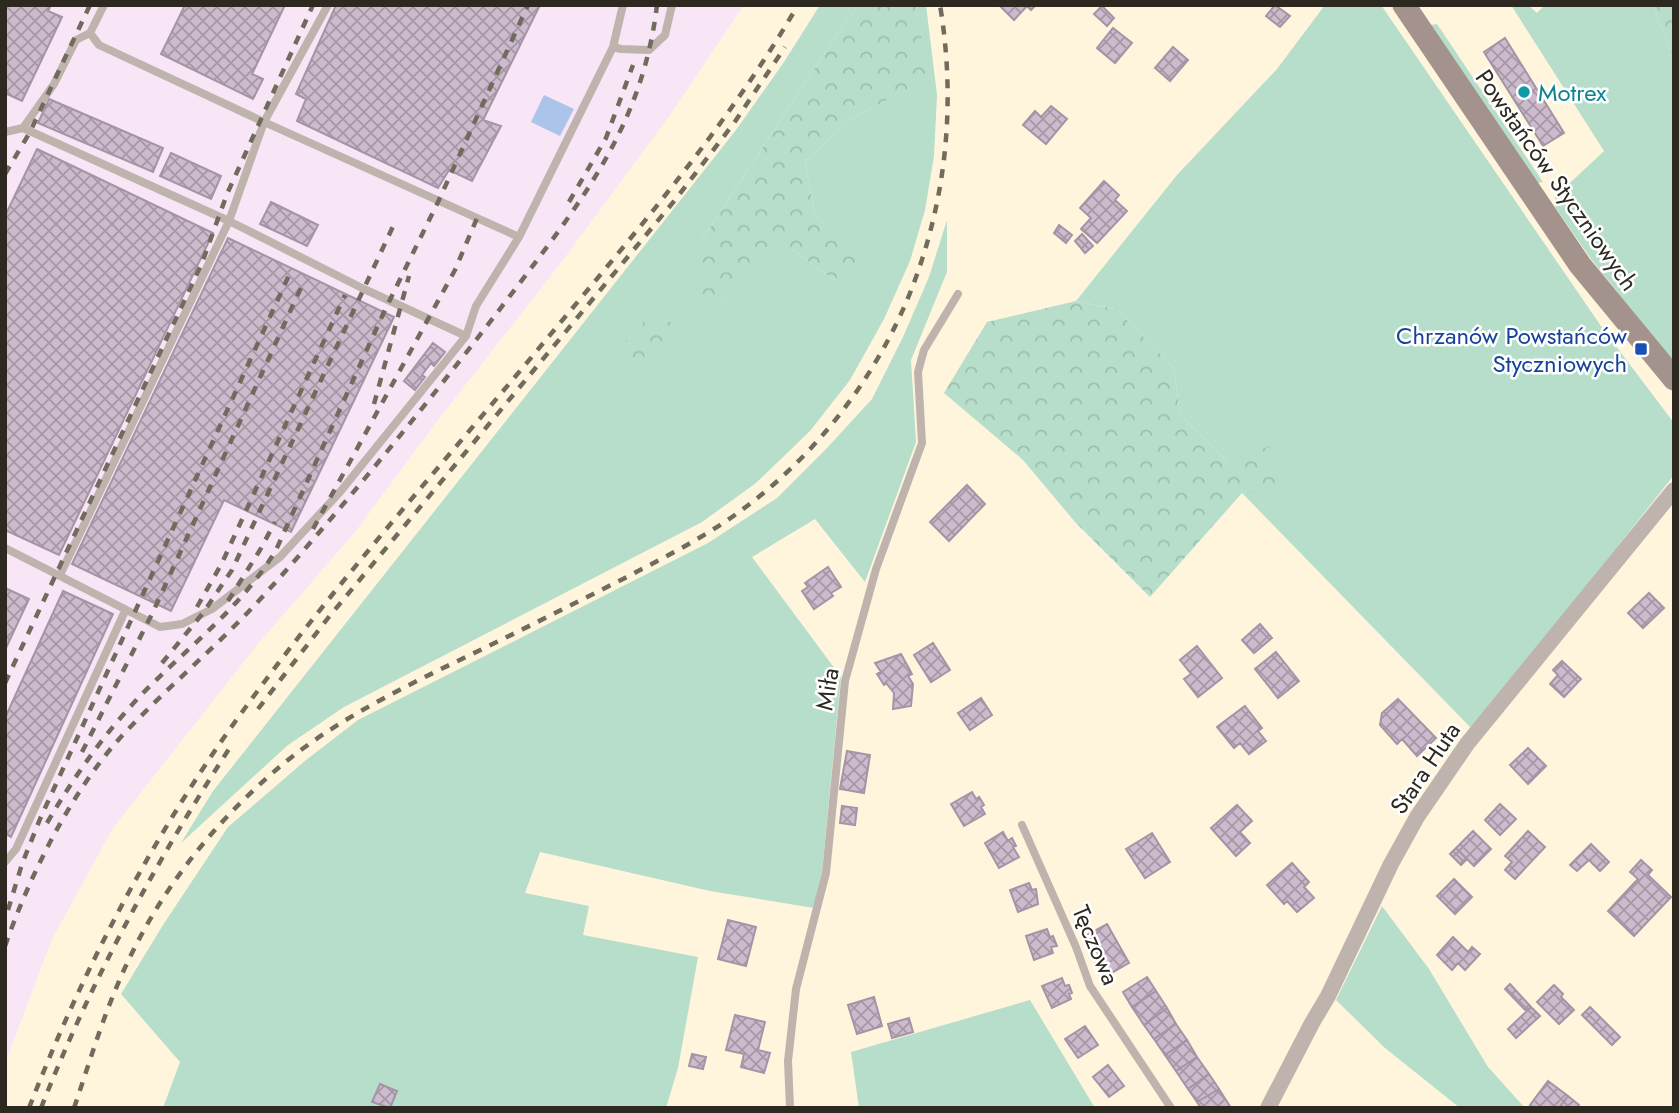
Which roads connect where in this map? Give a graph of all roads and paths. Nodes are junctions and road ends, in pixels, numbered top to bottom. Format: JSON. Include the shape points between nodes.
{"nodes":[{"id":1,"x":104,"y":5,"type":"edge"},
{"id":2,"x":328,"y":5,"type":"edge"},
{"id":3,"x":623,"y":5,"type":"edge"},
{"id":4,"x":672,"y":5,"type":"edge"},
{"id":5,"x":1404,"y":5,"type":"edge"},
{"id":6,"x":90,"y":33,"type":"junction"},
{"id":7,"x":613,"y":47,"type":"junction"},
{"id":8,"x":264,"y":122,"type":"junction"},
{"id":9,"x":23,"y":128,"type":"junction"},
{"id":10,"x":5,"y":132,"type":"edge"},
{"id":11,"x":229,"y":220,"type":"junction"},
{"id":12,"x":519,"y":237,"type":"junction"},
{"id":13,"x":958,"y":294,"type":"dead end"},
{"id":14,"x":466,"y":336,"type":"junction"},
{"id":15,"x":1674,"y":379,"type":"edge"},
{"id":16,"x":1674,"y":490,"type":"edge"},
{"id":17,"x":5,"y":548,"type":"edge"},
{"id":18,"x":60,"y":575,"type":"junction"},
{"id":19,"x":125,"y":611,"type":"junction"},
{"id":20,"x":1022,"y":825,"type":"dead end"},
{"id":21,"x":5,"y":862,"type":"edge"},
{"id":22,"x":789,"y":1108,"type":"edge"},
{"id":23,"x":1171,"y":1108,"type":"edge"},
{"id":24,"x":1268,"y":1108,"type":"edge"}],
"edges":[{"from":1,"to":6,"type":"lane"},
{"from":2,"to":8,"type":"lane"},
{"from":3,"to":7,"type":"lane"},
{"from":4,"to":7,"type":"lane","via":[[665,35],[649,50]]},
{"from":5,"to":15,"type":"street","name":"Powstańców Styczniowych","via":[[1580,265]]},
{"from":6,"to":8,"type":"lane","via":[[99,45]]},
{"from":6,"to":9,"type":"lane","via":[[76,40],[54,84]]},
{"from":7,"to":12,"type":"lane"},
{"from":8,"to":11,"type":"lane"},
{"from":8,"to":12,"type":"lane"},
{"from":9,"to":10,"type":"lane"},
{"from":9,"to":11,"type":"lane"},
{"from":11,"to":14,"type":"lane"},
{"from":11,"to":18,"type":"lane"},
{"from":12,"to":14,"type":"lane","via":[[475,306]]},
{"from":13,"to":22,"type":"lane","name":"Miła","via":[[924,350],[918,372],[922,443],[876,569],[845,681],[826,873],[796,989]]},
{"from":14,"to":19,"type":"lane","via":[[340,492],[280,557],[212,609],[182,624],[160,628]]},
{"from":16,"to":24,"type":"street","name":"Stara Huta","via":[[1467,744],[1418,817]]},
{"from":17,"to":18,"type":"lane"},
{"from":18,"to":19,"type":"lane"},
{"from":19,"to":21,"type":"lane","via":[[16,849]]},
{"from":20,"to":23,"type":"lane","name":"Tęczowa","via":[[1090,986]]}]}
